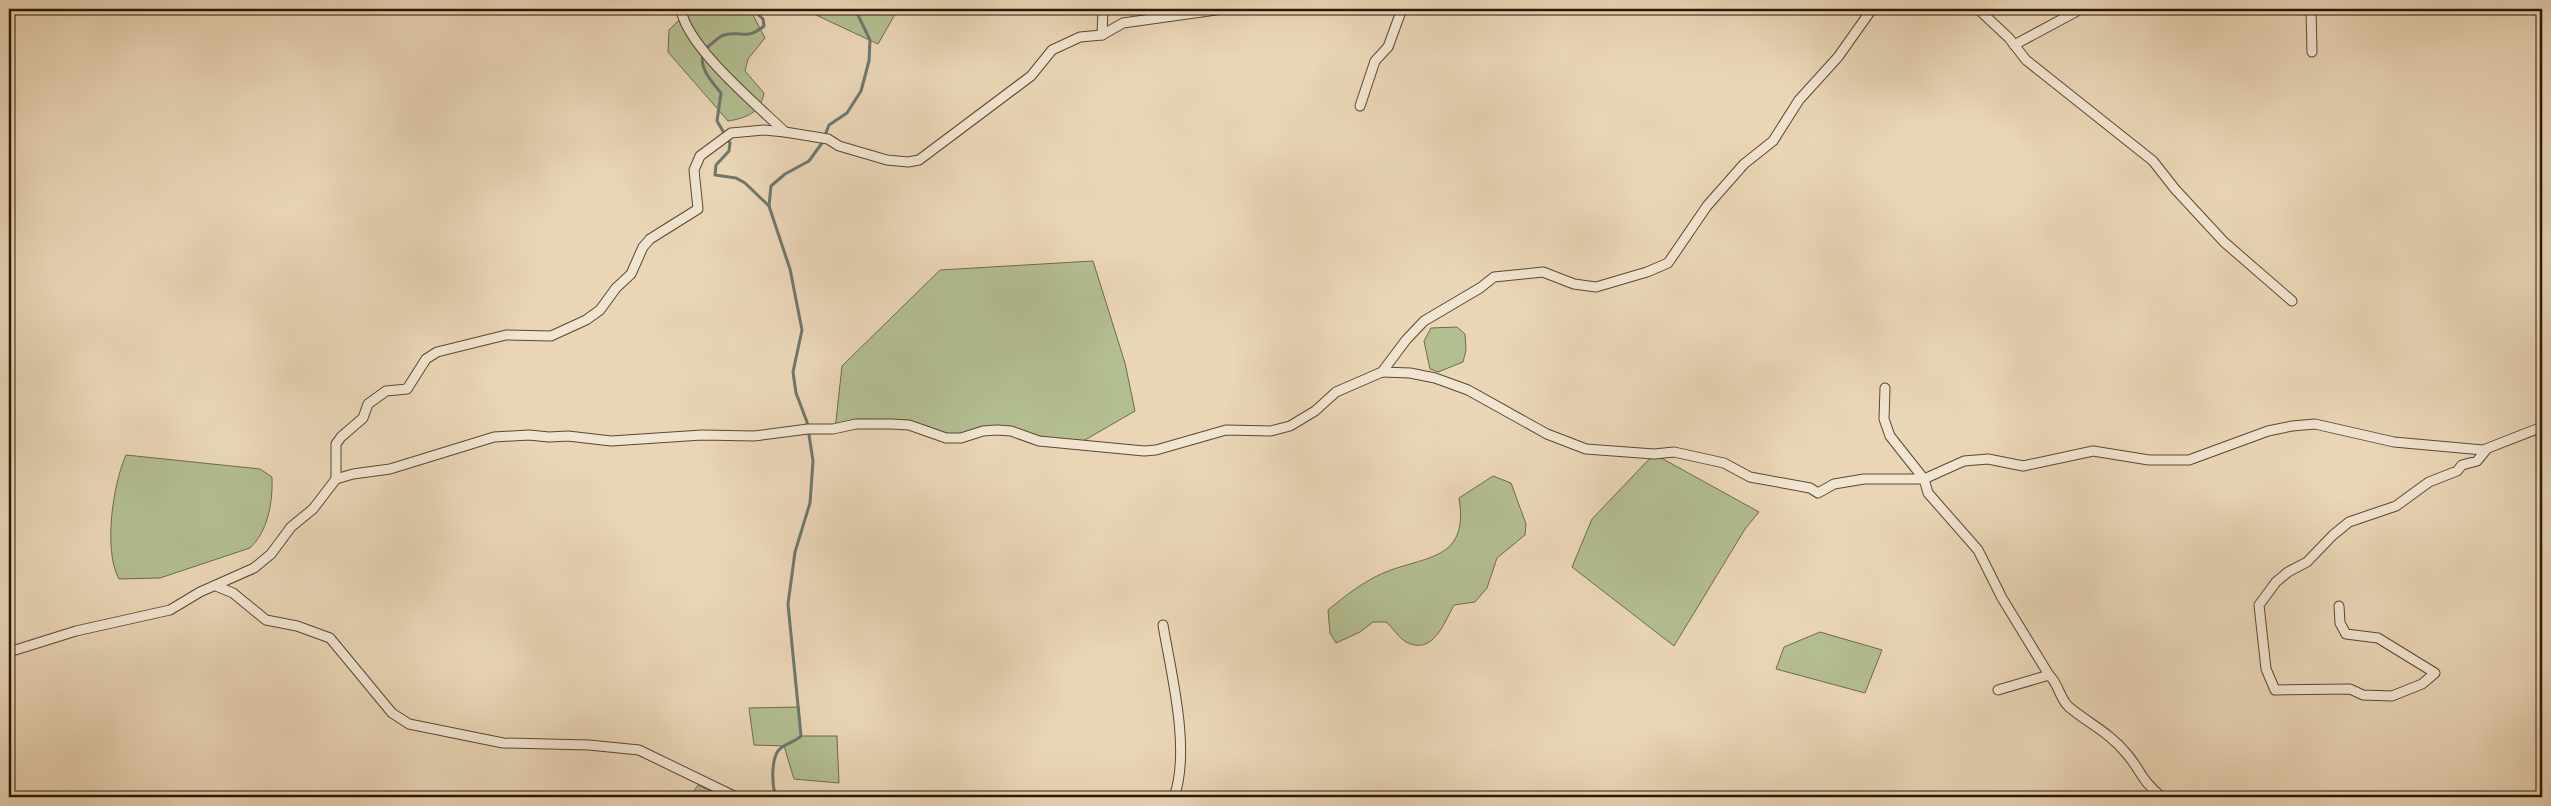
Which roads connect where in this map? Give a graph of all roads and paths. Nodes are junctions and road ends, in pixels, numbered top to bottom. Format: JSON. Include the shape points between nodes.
{"nodes":[{"id":1,"x":681,"y":9,"type":"edge"},
{"id":2,"x":1102,"y":9,"type":"edge"},
{"id":3,"x":1223,"y":9,"type":"edge"},
{"id":4,"x":1402,"y":9,"type":"edge"},
{"id":5,"x":1872,"y":9,"type":"edge"},
{"id":6,"x":1978,"y":9,"type":"edge"},
{"id":7,"x":2081,"y":9,"type":"edge"},
{"id":8,"x":2312,"y":9,"type":"edge"},
{"id":9,"x":1102,"y":36,"type":"junction"},
{"id":10,"x":2014,"y":45,"type":"junction"},
{"id":11,"x":2312,"y":52,"type":"dead end"},
{"id":12,"x":1360,"y":106,"type":"dead end"},
{"id":13,"x":785,"y":132,"type":"junction"},
{"id":14,"x":2292,"y":301,"type":"dead end"},
{"id":15,"x":1382,"y":372,"type":"junction"},
{"id":16,"x":1885,"y":388,"type":"dead end"},
{"id":17,"x":2542,"y":427,"type":"edge"},
{"id":18,"x":2486,"y":450,"type":"junction"},
{"id":19,"x":336,"y":478,"type":"junction"},
{"id":20,"x":1924,"y":479,"type":"junction"},
{"id":21,"x":216,"y":586,"type":"junction"},
{"id":22,"x":2339,"y":606,"type":"dead end"},
{"id":23,"x":1163,"y":625,"type":"dead end"},
{"id":24,"x":9,"y":652,"type":"edge"},
{"id":25,"x":2049,"y":675,"type":"junction"},
{"id":26,"x":1998,"y":690,"type":"dead end"},
{"id":27,"x":736,"y":797,"type":"edge"},
{"id":28,"x":1174,"y":797,"type":"edge"},
{"id":29,"x":2162,"y":797,"type":"edge"}],
"edges":[{"from":1,"to":13,"type":"street","via":[[689,32],[707,54]]},
{"from":2,"to":9,"type":"street"},
{"from":3,"to":9,"type":"street","via":[[1123,24]]},
{"from":4,"to":12,"type":"street","via":[[1388,47],[1375,61]]},
{"from":5,"to":15,"type":"street","via":[[1838,57],[1799,100],[1773,141],[1744,164],[1707,206],[1668,263],[1596,287],[1574,284],[1542,272],[1494,277],[1424,321]]},
{"from":6,"to":10,"type":"street"},
{"from":7,"to":10,"type":"street"},
{"from":8,"to":11,"type":"street"},
{"from":9,"to":13,"type":"street","via":[[1080,38],[1052,50],[1031,76],[919,160],[887,160],[839,146],[830,140]]},
{"from":10,"to":14,"type":"street","via":[[2032,66],[2153,161],[2224,242]]},
{"from":13,"to":19,"type":"street","via":[[764,130],[731,134],[700,156],[694,170],[698,209],[650,239],[631,274],[600,310],[586,320],[551,336],[506,335],[437,352],[426,359],[407,389],[386,391],[376,397],[368,404],[363,418],[336,444]]},
{"from":15,"to":19,"type":"street","via":[[1336,392],[1315,411],[1290,426],[1271,431],[1226,430],[1156,450],[1039,441],[1011,431],[997,430],[946,438],[909,425],[891,424],[856,424],[754,436],[702,435],[611,441],[529,435],[494,437],[390,469]]},
{"from":15,"to":20,"type":"street","via":[[1435,378],[1468,390],[1546,434],[1586,449],[1654,454],[1674,452],[1724,463],[1750,477],[1801,486],[1818,493],[1834,484],[1864,479]]},
{"from":16,"to":20,"type":"street","via":[[1884,419],[1890,436]]},
{"from":17,"to":18,"type":"street"},
{"from":18,"to":20,"type":"street","via":[[2394,442],[2315,424],[2268,431],[2189,460],[2149,460],[2093,451],[2024,466],[1988,460],[1964,461]]},
{"from":18,"to":22,"type":"street","via":[[2477,461],[2429,482],[2396,506],[2349,522],[2307,562],[2276,582],[2260,606],[2266,669],[2274,690],[2350,689],[2364,695],[2392,696],[2422,684],[2435,673],[2378,638],[2346,634],[2340,623]]},
{"from":19,"to":21,"type":"street","via":[[313,509],[291,526],[271,554],[254,568]]},
{"from":20,"to":25,"type":"street","via":[[1928,493],[1978,550],[2002,598]]},
{"from":21,"to":24,"type":"street","via":[[170,610],[76,631]]},
{"from":21,"to":27,"type":"street","via":[[233,593],[266,620],[297,626],[330,638],[392,714],[409,724],[503,743],[595,745],[639,750]]},
{"from":23,"to":28,"type":"street","via":[[1177,700],[1180,751]]},
{"from":25,"to":26,"type":"street"},
{"from":25,"to":29,"type":"street","via":[[2061,698],[2126,752],[2148,786]]}]}
